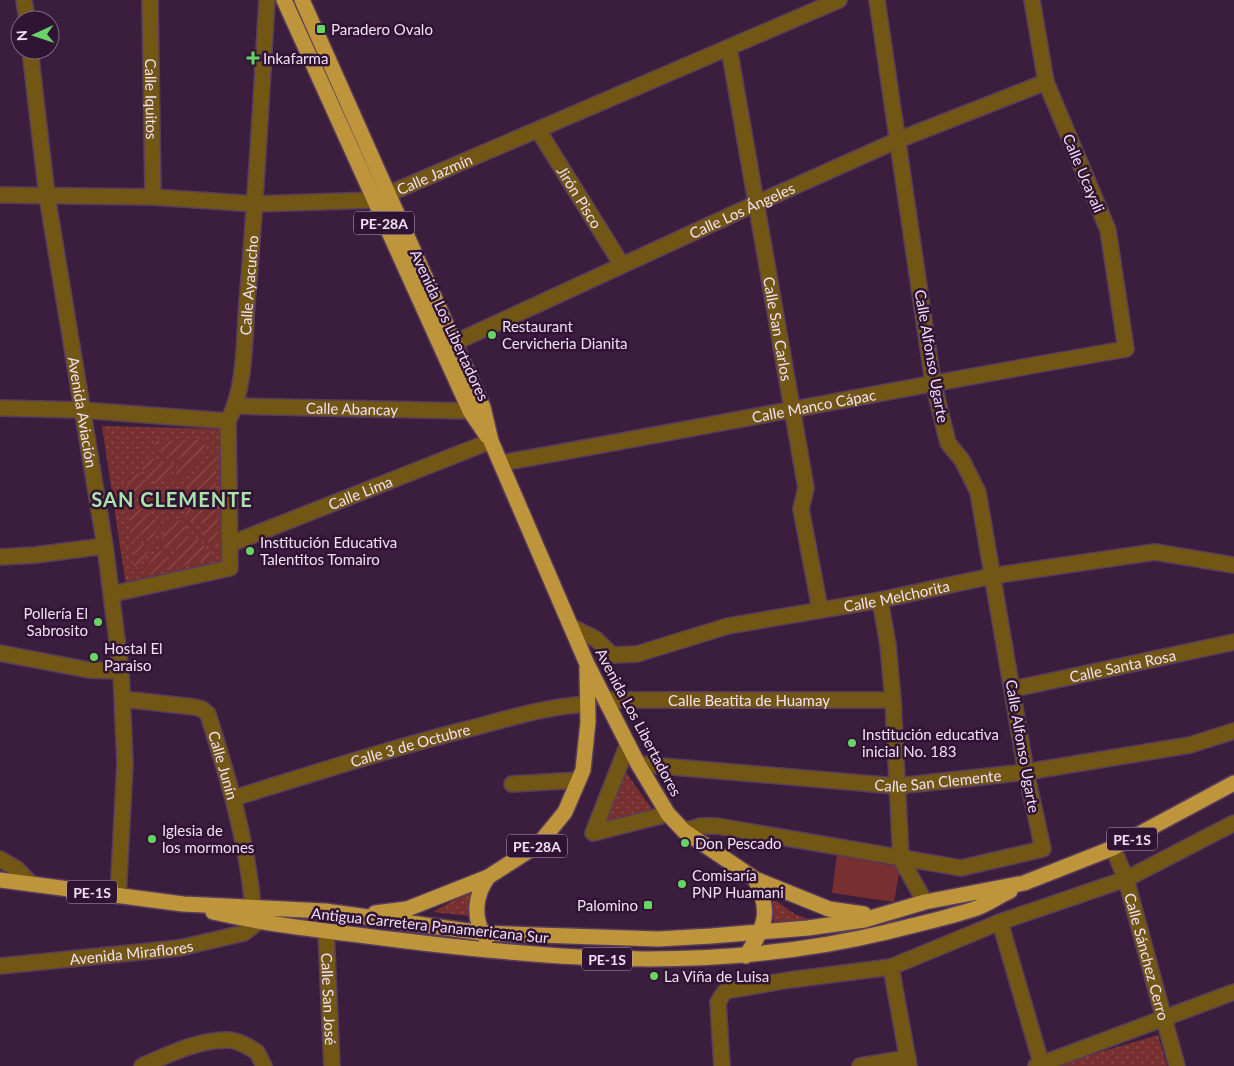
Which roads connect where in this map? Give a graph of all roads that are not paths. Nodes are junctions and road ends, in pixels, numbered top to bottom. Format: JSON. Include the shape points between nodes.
{"nodes":[{"id":1,"x":150,"y":0,"type":"edge"},
{"id":2,"x":267,"y":0,"type":"edge"},
{"id":3,"x":284,"y":0,"type":"edge"},
{"id":4,"x":302,"y":0,"type":"edge"},
{"id":5,"x":839,"y":0,"type":"edge"},
{"id":6,"x":878,"y":0,"type":"edge"},
{"id":7,"x":1032,"y":0,"type":"edge"},
{"id":8,"x":729,"y":48,"type":"junction"},
{"id":9,"x":31,"y":60,"type":"edge"},
{"id":10,"x":1046,"y":82,"type":"junction"},
{"id":11,"x":538,"y":130,"type":"junction"},
{"id":12,"x":898,"y":140,"type":"junction"},
{"id":13,"x":388,"y":194,"type":"junction"},
{"id":14,"x":0,"y":196,"type":"edge"},
{"id":15,"x":47,"y":196,"type":"junction"},
{"id":16,"x":153,"y":197,"type":"junction"},
{"id":17,"x":374,"y":200,"type":"junction"},
{"id":18,"x":256,"y":204,"type":"junction"},
{"id":19,"x":755,"y":204,"type":"junction"},
{"id":20,"x":622,"y":264,"type":"junction"},
{"id":21,"x":448,"y":346,"type":"junction"},
{"id":22,"x":1126,"y":349,"type":"joint"},
{"id":23,"x":934,"y":382,"type":"junction"},
{"id":24,"x":236,"y":406,"type":"junction"},
{"id":25,"x":0,"y":408,"type":"edge"},
{"id":26,"x":81,"y":410,"type":"junction"},
{"id":27,"x":793,"y":410,"type":"junction"},
{"id":28,"x":470,"y":411,"type":"junction"},
{"id":29,"x":228,"y":421,"type":"junction"},
{"id":30,"x":491,"y":442,"type":"junction"},
{"id":31,"x":501,"y":463,"type":"junction"},
{"id":32,"x":230,"y":544,"type":"junction"},
{"id":33,"x":105,"y":546,"type":"junction"},
{"id":34,"x":0,"y":557,"type":"edge"},
{"id":35,"x":1234,"y":565,"type":"edge"},
{"id":36,"x":992,"y":576,"type":"junction"},
{"id":37,"x":112,"y":594,"type":"junction"},
{"id":38,"x":880,"y":600,"type":"junction"},
{"id":39,"x":820,"y":609,"type":"junction"},
{"id":40,"x":572,"y":627,"type":"junction"},
{"id":41,"x":1234,"y":642,"type":"edge"},
{"id":42,"x":0,"y":654,"type":"edge"},
{"id":43,"x":587,"y":664,"type":"junction"},
{"id":44,"x":122,"y":671,"type":"junction"},
{"id":45,"x":1013,"y":689,"type":"junction"},
{"id":46,"x":122,"y":699,"type":"junction"},
{"id":47,"x":893,"y":700,"type":"junction"},
{"id":48,"x":588,"y":704,"type":"junction"},
{"id":49,"x":610,"y":706,"type":"junction"},
{"id":50,"x":1234,"y":731,"type":"edge"},
{"id":51,"x":628,"y":744,"type":"junction"},
{"id":52,"x":638,"y":764,"type":"junction"},
{"id":53,"x":1026,"y":772,"type":"junction"},
{"id":54,"x":579,"y":780,"type":"junction"},
{"id":55,"x":1234,"y":783,"type":"edge"},
{"id":56,"x":512,"y":784,"type":"dead end"},
{"id":57,"x":897,"y":786,"type":"junction"},
{"id":58,"x":234,"y":798,"type":"junction"},
{"id":59,"x":668,"y":814,"type":"junction"},
{"id":60,"x":1234,"y":823,"type":"edge"},
{"id":61,"x":684,"y":831,"type":"junction"},
{"id":62,"x":1113,"y":848,"type":"junction"},
{"id":63,"x":0,"y":858,"type":"edge"},
{"id":64,"x":901,"y":858,"type":"junction"},
{"id":65,"x":488,"y":877,"type":"junction"},
{"id":66,"x":755,"y":879,"type":"junction"},
{"id":67,"x":1126,"y":879,"type":"junction"},
{"id":68,"x":0,"y":880,"type":"edge"},
{"id":69,"x":1024,"y":883,"type":"junction"},
{"id":70,"x":31,"y":884,"type":"junction"},
{"id":71,"x":118,"y":896,"type":"junction"},
{"id":72,"x":925,"y":902,"type":"junction"},
{"id":73,"x":183,"y":904,"type":"junction"},
{"id":74,"x":253,"y":906,"type":"junction"},
{"id":75,"x":893,"y":911,"type":"junction"},
{"id":76,"x":357,"y":915,"type":"junction"},
{"id":77,"x":258,"y":922,"type":"junction"},
{"id":78,"x":1000,"y":922,"type":"junction"},
{"id":79,"x":326,"y":931,"type":"junction"},
{"id":80,"x":761,"y":932,"type":"junction"},
{"id":81,"x":482,"y":933,"type":"junction"},
{"id":82,"x":497,"y":953,"type":"junction"},
{"id":83,"x":746,"y":956,"type":"junction"},
{"id":84,"x":0,"y":966,"type":"edge"},
{"id":85,"x":891,"y":967,"type":"junction"},
{"id":86,"x":1234,"y":992,"type":"edge"},
{"id":87,"x":1165,"y":1017,"type":"junction"},
{"id":88,"x":909,"y":1062,"type":"edge"},
{"id":89,"x":1040,"y":1065,"type":"edge"},
{"id":90,"x":142,"y":1066,"type":"edge"},
{"id":91,"x":264,"y":1066,"type":"edge"},
{"id":92,"x":332,"y":1066,"type":"edge"},
{"id":93,"x":722,"y":1066,"type":"edge"},
{"id":94,"x":860,"y":1066,"type":"edge"},
{"id":95,"x":1178,"y":1066,"type":"edge"}],
"edges":[{"from":1,"to":16,"type":"street","name":"Calle Iquitos"},
{"from":2,"to":18,"type":"street","name":"Calle Ayacucho"},
{"from":3,"to":17,"type":"highway","name":"Avenida Los Libertadores","number":"PE-28A"},
{"from":4,"to":13,"type":"highway","name":"Avenida Los Libertadores","number":"PE-28A"},
{"from":5,"to":8,"type":"street","name":"Calle Jazmín"},
{"from":6,"to":12,"type":"street","name":"Calle Alfonso Ugarte"},
{"from":7,"to":10,"type":"street","name":"Calle Ucayali"},
{"from":8,"to":11,"type":"street","name":"Calle Jazmín"},
{"from":8,"to":19,"type":"street","name":"Calle San Carlos"},
{"from":9,"to":15,"type":"street","name":"Avenida Aviación"},
{"from":10,"to":12,"type":"street","name":"Calle Los Ángeles"},
{"from":10,"to":22,"type":"street","name":"Calle Ucayali","via":[[1108,230]]},
{"from":11,"to":13,"type":"street","name":"Calle Jazmín"},
{"from":11,"to":20,"type":"street","name":"Jirón Pisco"},
{"from":12,"to":19,"type":"street","name":"Calle Los Ángeles"},
{"from":12,"to":23,"type":"street","name":"Calle Alfonso Ugarte"},
{"from":13,"to":17,"type":"street","name":"Calle Jazmín"},
{"from":13,"to":21,"type":"highway","name":"Avenida Los Libertadores","number":"PE-28A"},
{"from":14,"to":15,"type":"street","name":"Calle Jazmín"},
{"from":15,"to":16,"type":"street","name":"Calle Jazmín"},
{"from":15,"to":26,"type":"street","name":"Avenida Aviación"},
{"from":16,"to":18,"type":"street","name":"Calle Jazmín"},
{"from":17,"to":18,"type":"street","name":"Calle Jazmín"},
{"from":17,"to":21,"type":"highway","name":"Avenida Los Libertadores","number":"PE-28A"},
{"from":18,"to":24,"type":"street","name":"Calle Ayacucho"},
{"from":19,"to":20,"type":"street","name":"Calle Los Ángeles"},
{"from":19,"to":27,"type":"street","name":"Calle San Carlos"},
{"from":20,"to":21,"type":"street","name":"Calle Los Ángeles"},
{"from":21,"to":28,"type":"highway","name":"Avenida Los Libertadores","number":"PE-28A"},
{"from":21,"to":30,"type":"highway","name":"Avenida Los Libertadores","number":"PE-28A","via":[[483,407]]},
{"from":22,"to":23,"type":"street","name":"Calle Manco Cápac"},
{"from":23,"to":27,"type":"street","name":"Calle Manco Cápac"},
{"from":23,"to":36,"type":"street","name":"Calle Alfonso Ugarte","via":[[948,443],[962,460],[978,492]]},
{"from":24,"to":28,"type":"street","name":"Calle Abancay"},
{"from":24,"to":29,"type":"street","name":"Calle Ayacucho"},
{"from":25,"to":26,"type":"street"},
{"from":26,"to":29,"type":"street"},
{"from":26,"to":33,"type":"street","name":"Avenida Aviación"},
{"from":27,"to":31,"type":"street","name":"Calle Manco Cápac"},
{"from":27,"to":39,"type":"street","name":"Calle San Carlos","via":[[806,488],[801,509]]},
{"from":28,"to":30,"type":"highway","name":"Avenida Los Libertadores","number":"PE-28A"},
{"from":29,"to":32,"type":"street","name":"Calle Ayacucho"},
{"from":30,"to":31,"type":"highway","name":"Avenida Los Libertadores","number":"PE-28A"},
{"from":30,"to":32,"type":"street","name":"Calle Lima"},
{"from":31,"to":40,"type":"highway","name":"Avenida Los Libertadores","number":"PE-28A"},
{"from":32,"to":37,"type":"street","name":"Calle Ayacucho","via":[[230,568]]},
{"from":33,"to":34,"type":"street"},
{"from":33,"to":37,"type":"street","name":"Avenida Aviación"},
{"from":35,"to":36,"type":"street","name":"Calle Melchorita","via":[[1155,552]]},
{"from":36,"to":38,"type":"street","name":"Calle Melchorita"},
{"from":36,"to":45,"type":"street","name":"Calle Alfonso Ugarte"},
{"from":37,"to":44,"type":"street","name":"Avenida Aviación"},
{"from":38,"to":39,"type":"street","name":"Calle Melchorita"},
{"from":38,"to":47,"type":"street"},
{"from":39,"to":40,"type":"street","name":"Calle Melchorita","via":[[728,626],[637,654],[612,655],[596,639]]},
{"from":40,"to":43,"type":"highway","name":"Avenida Los Libertadores","number":"PE-28A"},
{"from":41,"to":45,"type":"street","name":"Calle Santa Rosa"},
{"from":42,"to":44,"type":"street","via":[[89,670]]},
{"from":43,"to":48,"type":"highway","number":"PE-28A"},
{"from":43,"to":49,"type":"highway","name":"Avenida Los Libertadores","number":"PE-28A"},
{"from":44,"to":46,"type":"street","name":"Avenida Aviación"},
{"from":45,"to":53,"type":"street","name":"Calle Alfonso Ugarte"},
{"from":46,"to":58,"type":"street","name":"Calle Junín","via":[[202,708],[208,714]]},
{"from":46,"to":71,"type":"street","name":"Avenida Aviación","via":[[125,764]]},
{"from":47,"to":49,"type":"street","name":"Calle Beatita de Huamay"},
{"from":47,"to":57,"type":"street"},
{"from":48,"to":49,"type":"highway"},
{"from":48,"to":54,"type":"highway","number":"PE-28A","via":[[583,770]]},
{"from":48,"to":58,"type":"street","name":"Calle 3 de Octubre","via":[[562,706],[456,732],[359,758]]},
{"from":49,"to":51,"type":"highway","name":"Avenida Los Libertadores","number":"PE-28A"},
{"from":50,"to":53,"type":"street","name":"Calle San Clemente","via":[[1190,745]]},
{"from":51,"to":52,"type":"highway","name":"Avenida Los Libertadores","number":"PE-28A"},
{"from":51,"to":59,"type":"street","via":[[592,832]]},
{"from":52,"to":57,"type":"street","name":"Calle San Clemente"},
{"from":52,"to":59,"type":"highway","name":"Avenida Los Libertadores","number":"PE-28A"},
{"from":53,"to":57,"type":"street","name":"Calle San Clemente"},
{"from":53,"to":64,"type":"street","name":"Calle Alfonso Ugarte","via":[[1042,849],[961,868]]},
{"from":54,"to":56,"type":"street"},
{"from":54,"to":65,"type":"highway","number":"PE-28A","via":[[565,812],[538,845]]},
{"from":55,"to":62,"type":"highway","name":"Antigua Carretera Panamericana Sur","number":"PE-1S"},
{"from":57,"to":64,"type":"street"},
{"from":58,"to":74,"type":"street","name":"Calle Junín","via":[[249,866]]},
{"from":59,"to":61,"type":"highway","name":"Avenida Los Libertadores","number":"PE-28A"},
{"from":60,"to":67,"type":"street"},
{"from":61,"to":64,"type":"street","via":[[717,826]]},
{"from":61,"to":66,"type":"highway","name":"Avenida Los Libertadores","number":"PE-28A"},
{"from":62,"to":67,"type":"street","name":"Calle Sánchez Cerro"},
{"from":62,"to":69,"type":"highway","name":"Antigua Carretera Panamericana Sur","number":"PE-1S"},
{"from":63,"to":70,"type":"street"},
{"from":64,"to":72,"type":"street"},
{"from":65,"to":76,"type":"highway","number":"PE-28A","via":[[407,908]]},
{"from":65,"to":81,"type":"highway","via":[[477,901],[478,925]]},
{"from":66,"to":75,"type":"highway","name":"Avenida Los Libertadores","number":"PE-28A","via":[[829,909],[864,914]]},
{"from":66,"to":80,"type":"highway","via":[[765,904]]},
{"from":67,"to":78,"type":"street"},
{"from":67,"to":87,"type":"street","name":"Calle Sánchez Cerro"},
{"from":68,"to":70,"type":"highway","name":"Antigua Carretera Panamericana Sur","number":"PE-1S"},
{"from":69,"to":72,"type":"highway","name":"Antigua Carretera Panamericana Sur","number":"PE-1S"},
{"from":69,"to":83,"type":"highway","name":"Antigua Carretera Panamericana Sur","number":"PE-1S","via":[[978,907],[931,921],[842,943]]},
{"from":70,"to":71,"type":"highway","name":"Antigua Carretera Panamericana Sur","number":"PE-1S"},
{"from":71,"to":73,"type":"highway","name":"Antigua Carretera Panamericana Sur","number":"PE-1S"},
{"from":72,"to":75,"type":"highway","name":"Antigua Carretera Panamericana Sur","number":"PE-1S"},
{"from":73,"to":74,"type":"highway","name":"Antigua Carretera Panamericana Sur","number":"PE-1S"},
{"from":73,"to":77,"type":"highway","name":"Antigua Carretera Panamericana Sur","number":"PE-1S"},
{"from":74,"to":76,"type":"highway","name":"Antigua Carretera Panamericana Sur","number":"PE-1S"},
{"from":75,"to":80,"type":"highway","name":"Antigua Carretera Panamericana Sur","number":"PE-1S","via":[[864,920]]},
{"from":76,"to":81,"type":"highway","name":"Antigua Carretera Panamericana Sur","number":"PE-1S"},
{"from":77,"to":79,"type":"highway","name":"Antigua Carretera Panamericana Sur","number":"PE-1S"},
{"from":77,"to":84,"type":"street","name":"Avenida Miraflores","via":[[244,933],[179,948]]},
{"from":78,"to":85,"type":"street"},
{"from":78,"to":89,"type":"street"},
{"from":79,"to":82,"type":"highway","name":"Antigua Carretera Panamericana Sur","number":"PE-1S"},
{"from":79,"to":92,"type":"street","name":"Calle San José"},
{"from":80,"to":81,"type":"highway","name":"Antigua Carretera Panamericana Sur","number":"PE-1S","via":[[658,939]]},
{"from":80,"to":83,"type":"highway"},
{"from":81,"to":82,"type":"highway"},
{"from":82,"to":83,"type":"highway","name":"Antigua Carretera Panamericana Sur","number":"PE-1S","via":[[659,960]]},
{"from":85,"to":88,"type":"street"},
{"from":85,"to":93,"type":"street","via":[[725,991],[718,1002]]},
{"from":86,"to":87,"type":"street"},
{"from":87,"to":89,"type":"street"},
{"from":87,"to":95,"type":"street","name":"Calle Sánchez Cerro"},
{"from":88,"to":94,"type":"street"},
{"from":90,"to":91,"type":"street","via":[[208,1042],[229,1040],[257,1052]]}]}
